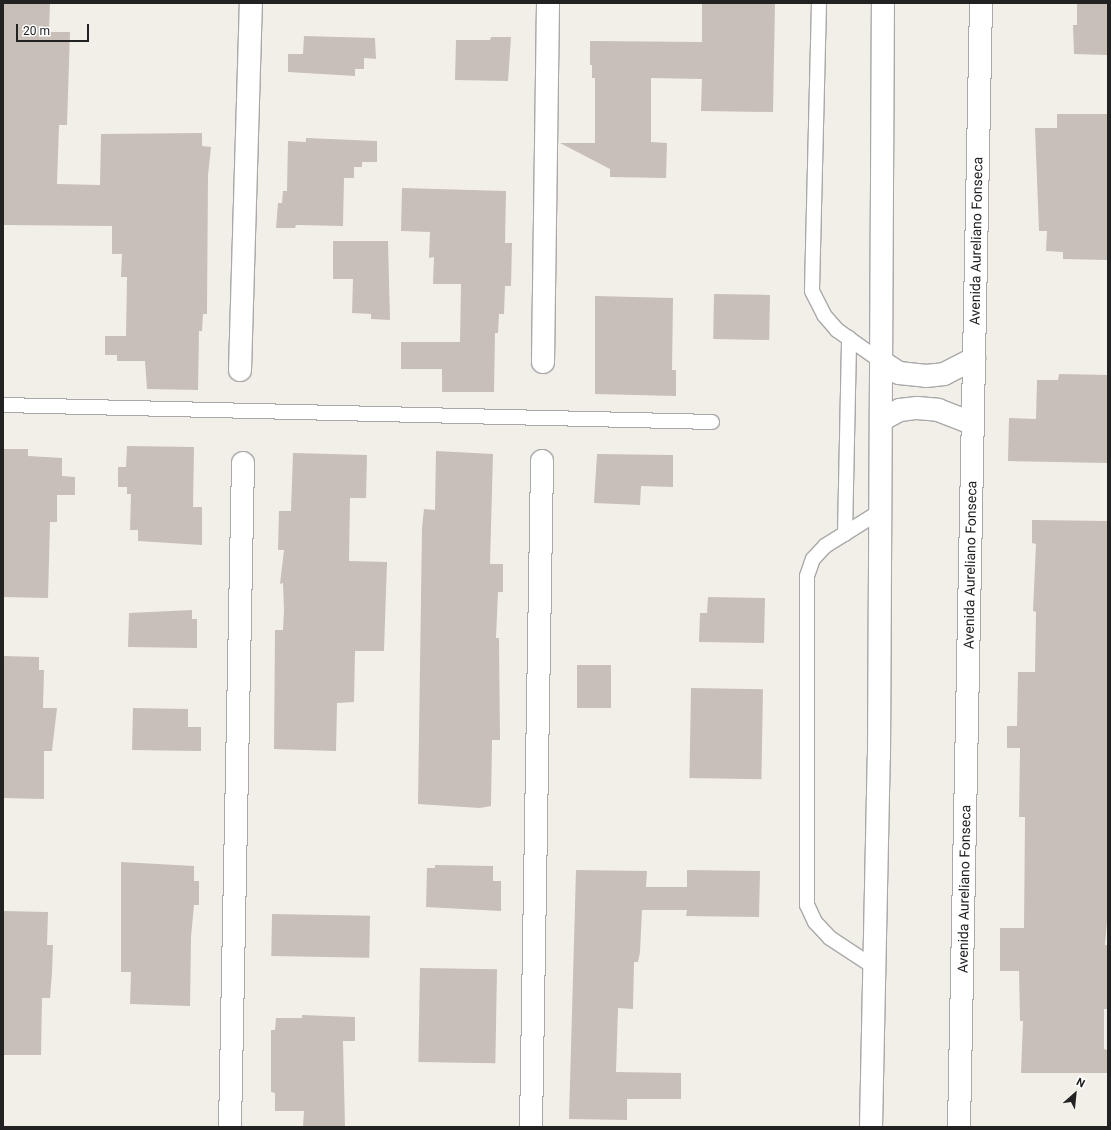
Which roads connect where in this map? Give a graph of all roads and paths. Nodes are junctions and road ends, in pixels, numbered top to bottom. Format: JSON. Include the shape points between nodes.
{"nodes":[{"id":1,"x":251,"y":3,"type":"edge"},
{"id":2,"x":548,"y":3,"type":"edge"},
{"id":3,"x":819,"y":3,"type":"edge"},
{"id":4,"x":883,"y":3,"type":"edge"},
{"id":5,"x":981,"y":3,"type":"edge"},
{"id":6,"x":849,"y":338,"type":"junction"},
{"id":7,"x":974,"y":358,"type":"junction"},
{"id":8,"x":543,"y":362,"type":"dead end"},
{"id":9,"x":882,"y":362,"type":"junction"},
{"id":10,"x":240,"y":370,"type":"dead end"},
{"id":11,"x":3,"y":405,"type":"edge"},
{"id":12,"x":881,"y":420,"type":"junction"},
{"id":13,"x":712,"y":422,"type":"dead end"},
{"id":14,"x":972,"y":423,"type":"junction"},
{"id":15,"x":542,"y":461,"type":"dead end"},
{"id":16,"x":244,"y":463,"type":"dead end"},
{"id":17,"x":881,"y":511,"type":"junction"},
{"id":18,"x":845,"y":534,"type":"junction"},
{"id":19,"x":874,"y":967,"type":"junction"},
{"id":20,"x":230,"y":1127,"type":"edge"},
{"id":21,"x":531,"y":1127,"type":"edge"},
{"id":22,"x":872,"y":1127,"type":"edge"},
{"id":23,"x":959,"y":1127,"type":"edge"}],
"edges":[{"from":1,"to":10,"type":"street"},
{"from":2,"to":8,"type":"street"},
{"from":3,"to":6,"type":"lane","via":[[812,291],[824,315]]},
{"from":4,"to":9,"type":"street"},
{"from":5,"to":7,"type":"street","name":"Avenida Aureliano Fonseca"},
{"from":6,"to":9,"type":"lane"},
{"from":6,"to":18,"type":"lane"},
{"from":7,"to":9,"type":"street","via":[[944,374],[926,376],[899,373]]},
{"from":7,"to":14,"type":"street","name":"Avenida Aureliano Fonseca"},
{"from":9,"to":12,"type":"street"},
{"from":11,"to":13,"type":"lane"},
{"from":12,"to":14,"type":"street","via":[[900,410],[917,408],[938,410]]},
{"from":12,"to":17,"type":"street"},
{"from":14,"to":23,"type":"street","name":"Avenida Aureliano Fonseca"},
{"from":15,"to":21,"type":"street"},
{"from":16,"to":20,"type":"street"},
{"from":17,"to":18,"type":"lane"},
{"from":17,"to":19,"type":"street"},
{"from":18,"to":19,"type":"lane","via":[[825,546],[813,559],[807,576],[807,906],[814,922],[830,938]]},
{"from":19,"to":22,"type":"street"}]}
